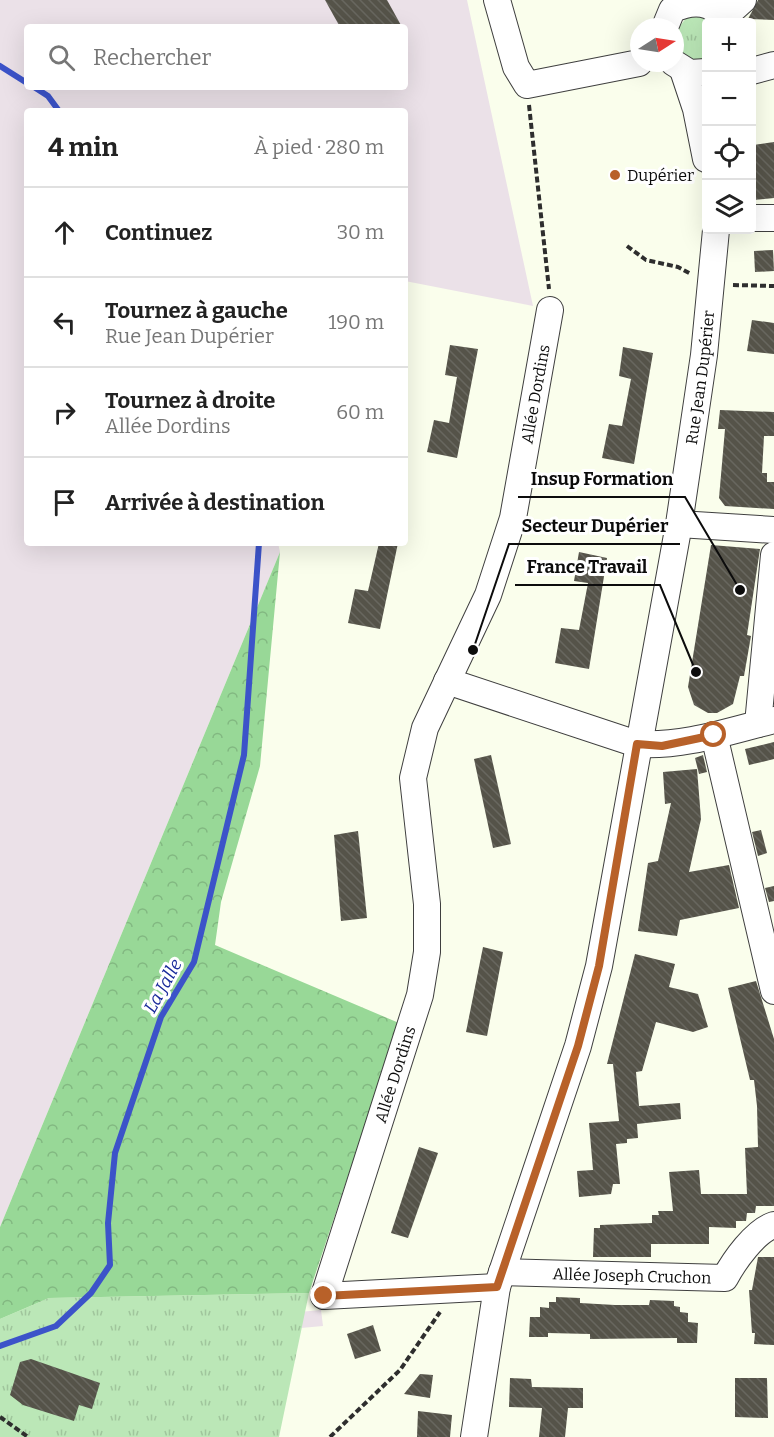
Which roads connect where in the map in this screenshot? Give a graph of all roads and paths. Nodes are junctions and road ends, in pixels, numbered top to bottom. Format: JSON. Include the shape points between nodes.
{"nodes":[{"id":1,"x":496,"y":0,"type":"edge"},
{"id":2,"x":742,"y":0,"type":"edge"},
{"id":3,"x":712,"y":10,"type":"edge"},
{"id":4,"x":673,"y":11,"type":"edge"},
{"id":5,"x":630,"y":65,"type":"edge"},
{"id":6,"x":774,"y":65,"type":"edge"},
{"id":7,"x":688,"y":68,"type":"edge"},
{"id":8,"x":756,"y":70,"type":"edge"},
{"id":9,"x":527,"y":85,"type":"junction"},
{"id":10,"x":702,"y":139,"type":"edge"},
{"id":11,"x":756,"y":218,"type":"edge"},
{"id":12,"x":774,"y":218,"type":"edge"},
{"id":13,"x":716,"y":234,"type":"edge"},
{"id":14,"x":627,"y":246,"type":"dead end"},
{"id":15,"x":712,"y":284,"type":"junction"},
{"id":16,"x":774,"y":286,"type":"edge"},
{"id":17,"x":550,"y":310,"type":"joint"},
{"id":18,"x":679,"y":524,"type":"junction"},
{"id":19,"x":774,"y":530,"type":"edge"},
{"id":20,"x":774,"y":555,"type":"edge"},
{"id":21,"x":447,"y":681,"type":"junction"},
{"id":22,"x":766,"y":722,"type":"edge"},
{"id":23,"x":714,"y":735,"type":"junction"},
{"id":24,"x":637,"y":744,"type":"junction"},
{"id":25,"x":774,"y":992,"type":"edge"},
{"id":26,"x":774,"y":1225,"type":"edge"},
{"id":27,"x":500,"y":1280,"type":"junction"},
{"id":28,"x":446,"y":1288,"type":"junction"},
{"id":29,"x":0,"y":1417,"type":"edge"},
{"id":30,"x":28,"y":1437,"type":"edge"},
{"id":31,"x":330,"y":1437,"type":"edge"},
{"id":32,"x":474,"y":1437,"type":"edge"}],
"edges":[{"from":1,"to":9,"type":"street","via":[[516,67]]},
{"from":2,"to":3,"type":"street","via":[[732,10]]},
{"from":3,"to":4,"type":"street","via":[[689,1]]},
{"from":5,"to":9,"type":"street"},
{"from":6,"to":8,"type":"street"},
{"from":7,"to":10,"type":"street"},
{"from":9,"to":17,"type":"path"},
{"from":11,"to":12,"type":"street"},
{"from":13,"to":15,"type":"street","name":"Rue Jean Dupérier"},
{"from":14,"to":15,"type":"path","via":[[646,260],[678,267]]},
{"from":15,"to":16,"type":"path"},
{"from":15,"to":18,"type":"street","name":"Rue Jean Dupérier"},
{"from":17,"to":21,"type":"street","name":"Allée Dordins","via":[[513,518],[488,595]]},
{"from":18,"to":19,"type":"street"},
{"from":18,"to":24,"type":"street","name":"Rue Jean Dupérier"},
{"from":20,"to":22,"type":"street"},
{"from":21,"to":24,"type":"street"},
{"from":21,"to":28,"type":"street","name":"Allée Dordins","via":[[425,728],[413,778],[427,904],[428,952],[420,995],[324,1296]]},
{"from":22,"to":23,"type":"street"},
{"from":23,"to":24,"type":"street","via":[[662,746]]},
{"from":23,"to":25,"type":"street"},
{"from":24,"to":27,"type":"street","name":"Rue Jean Dupérier","via":[[593,989],[578,1046]]},
{"from":26,"to":27,"type":"street","name":"Allée Joseph Cruchon","via":[[763,1231],[725,1278]]},
{"from":27,"to":28,"type":"street","name":"Allée Dordins"},
{"from":27,"to":32,"type":"street","name":"Rue Jean Dupérier"},
{"from":28,"to":31,"type":"path","via":[[439,1316],[400,1370]]},
{"from":29,"to":30,"type":"path"}]}
